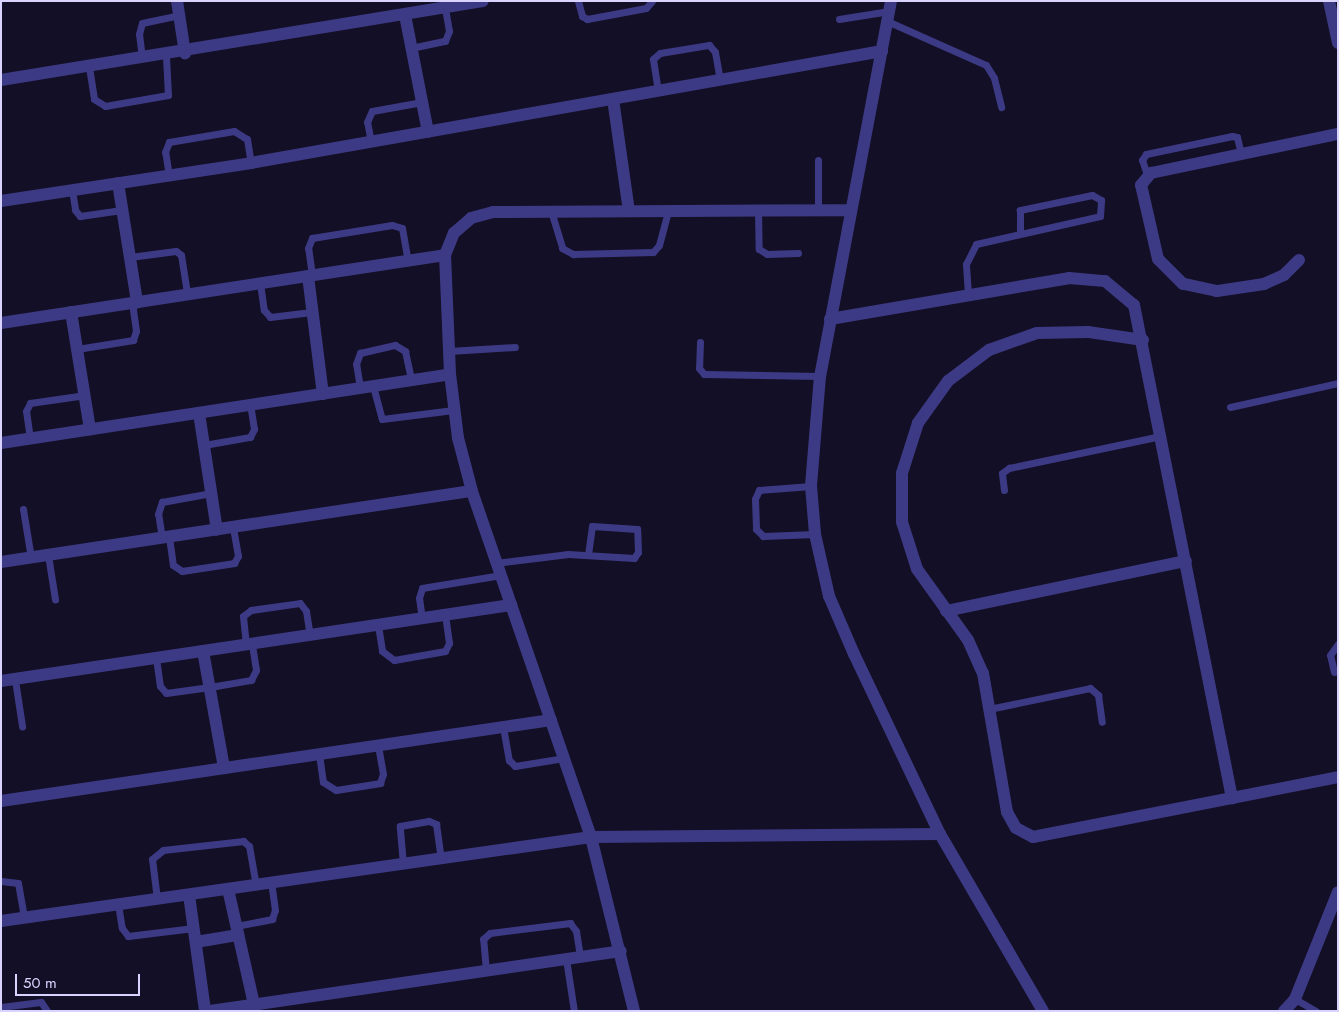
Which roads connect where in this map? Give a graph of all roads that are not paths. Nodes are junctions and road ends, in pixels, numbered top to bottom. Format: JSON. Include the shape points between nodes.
{"nodes":[{"id":1,"x":177,"y":1,"type":"edge"},
{"id":2,"x":483,"y":1,"type":"edge"},
{"id":3,"x":578,"y":1,"type":"edge"},
{"id":4,"x":652,"y":1,"type":"edge"},
{"id":5,"x":1329,"y":1,"type":"edge"},
{"id":6,"x":445,"y":8,"type":"junction"},
{"id":7,"x":889,"y":11,"type":"edge"},
{"id":8,"x":179,"y":14,"type":"junction"},
{"id":9,"x":405,"y":15,"type":"junction"},
{"id":10,"x":839,"y":19,"type":"dead end"},
{"id":11,"x":1338,"y":42,"type":"edge"},
{"id":12,"x":411,"y":48,"type":"junction"},
{"id":13,"x":882,"y":51,"type":"junction"},
{"id":14,"x":185,"y":53,"type":"junction"},
{"id":15,"x":166,"y":56,"type":"junction"},
{"id":16,"x":142,"y":59,"type":"junction"},
{"id":17,"x":89,"y":67,"type":"junction"},
{"id":18,"x":1,"y":80,"type":"edge"},
{"id":19,"x":720,"y":80,"type":"junction"},
{"id":20,"x":658,"y":91,"type":"junction"},
{"id":21,"x":612,"y":99,"type":"junction"},
{"id":22,"x":422,"y":102,"type":"junction"},
{"id":23,"x":1000,"y":107,"type":"dead end"},
{"id":24,"x":428,"y":132,"type":"junction"},
{"id":25,"x":1338,"y":134,"type":"edge"},
{"id":26,"x":371,"y":142,"type":"junction"},
{"id":27,"x":1241,"y":154,"type":"junction"},
{"id":28,"x":818,"y":160,"type":"dead end"},
{"id":29,"x":251,"y":163,"type":"junction"},
{"id":30,"x":1147,"y":175,"type":"junction"},
{"id":31,"x":169,"y":176,"type":"junction"},
{"id":32,"x":118,"y":184,"type":"junction"},
{"id":33,"x":72,"y":190,"type":"junction"},
{"id":34,"x":1,"y":201,"type":"edge"},
{"id":35,"x":122,"y":210,"type":"junction"},
{"id":36,"x":668,"y":210,"type":"junction"},
{"id":37,"x":758,"y":210,"type":"junction"},
{"id":38,"x":818,"y":210,"type":"junction"},
{"id":39,"x":851,"y":210,"type":"junction"},
{"id":40,"x":551,"y":211,"type":"junction"},
{"id":41,"x":628,"y":211,"type":"junction"},
{"id":42,"x":1020,"y":232,"type":"junction"},
{"id":43,"x":798,"y":253,"type":"dead end"},
{"id":44,"x":445,"y":255,"type":"junction"},
{"id":45,"x":130,"y":257,"type":"junction"},
{"id":46,"x":1299,"y":260,"type":"dead end"},
{"id":47,"x":408,"y":261,"type":"junction"},
{"id":48,"x":310,"y":276,"type":"junction"},
{"id":49,"x":260,"y":283,"type":"junction"},
{"id":50,"x":187,"y":294,"type":"junction"},
{"id":51,"x":968,"y":294,"type":"junction"},
{"id":52,"x":135,"y":302,"type":"junction"},
{"id":53,"x":71,"y":312,"type":"junction"},
{"id":54,"x":312,"y":312,"type":"junction"},
{"id":55,"x":830,"y":319,"type":"junction"},
{"id":56,"x":1,"y":322,"type":"edge"},
{"id":57,"x":1143,"y":340,"type":"junction"},
{"id":58,"x":700,"y":342,"type":"dead end"},
{"id":59,"x":516,"y":346,"type":"dead end"},
{"id":60,"x":77,"y":349,"type":"junction"},
{"id":61,"x":449,"y":352,"type":"junction"},
{"id":62,"x":450,"y":374,"type":"junction"},
{"id":63,"x":820,"y":376,"type":"junction"},
{"id":64,"x":411,"y":380,"type":"junction"},
{"id":65,"x":1338,"y":383,"type":"edge"},
{"id":66,"x":366,"y":387,"type":"junction"},
{"id":67,"x":324,"y":394,"type":"junction"},
{"id":68,"x":84,"y":395,"type":"junction"},
{"id":69,"x":250,"y":405,"type":"junction"},
{"id":70,"x":1230,"y":407,"type":"dead end"},
{"id":71,"x":453,"y":410,"type":"junction"},
{"id":72,"x":199,"y":413,"type":"junction"},
{"id":73,"x":90,"y":430,"type":"junction"},
{"id":74,"x":1162,"y":436,"type":"junction"},
{"id":75,"x":30,"y":439,"type":"junction"},
{"id":76,"x":1,"y":443,"type":"edge"},
{"id":77,"x":204,"y":445,"type":"junction"},
{"id":78,"x":811,"y":486,"type":"junction"},
{"id":79,"x":1004,"y":490,"type":"dead end"},
{"id":80,"x":472,"y":491,"type":"junction"},
{"id":81,"x":211,"y":493,"type":"junction"},
{"id":82,"x":23,"y":508,"type":"dead end"},
{"id":83,"x":233,"y":527,"type":"junction"},
{"id":84,"x":217,"y":530,"type":"junction"},
{"id":85,"x":815,"y":534,"type":"junction"},
{"id":86,"x":165,"y":538,"type":"junction"},
{"id":87,"x":48,"y":555,"type":"junction"},
{"id":88,"x":588,"y":555,"type":"junction"},
{"id":89,"x":31,"y":558,"type":"junction"},
{"id":90,"x":1186,"y":561,"type":"junction"},
{"id":91,"x":1,"y":562,"type":"edge"},
{"id":92,"x":496,"y":563,"type":"junction"},
{"id":93,"x":501,"y":575,"type":"junction"},
{"id":94,"x":55,"y":598,"type":"dead end"},
{"id":95,"x":511,"y":605,"type":"junction"},
{"id":96,"x":946,"y":611,"type":"junction"},
{"id":97,"x":445,"y":615,"type":"junction"},
{"id":98,"x":422,"y":618,"type":"junction"},
{"id":99,"x":378,"y":625,"type":"junction"},
{"id":100,"x":310,"y":636,"type":"junction"},
{"id":101,"x":249,"y":644,"type":"junction"},
{"id":102,"x":1338,"y":644,"type":"edge"},
{"id":103,"x":204,"y":651,"type":"junction"},
{"id":104,"x":156,"y":658,"type":"junction"},
{"id":105,"x":1334,"y":672,"type":"dead end"},
{"id":106,"x":14,"y":680,"type":"junction"},
{"id":107,"x":1,"y":681,"type":"edge"},
{"id":108,"x":210,"y":687,"type":"junction"},
{"id":109,"x":990,"y":709,"type":"junction"},
{"id":110,"x":551,"y":720,"type":"junction"},
{"id":111,"x":1102,"y":722,"type":"dead end"},
{"id":112,"x":22,"y":726,"type":"dead end"},
{"id":113,"x":503,"y":727,"type":"junction"},
{"id":114,"x":378,"y":746,"type":"junction"},
{"id":115,"x":319,"y":754,"type":"junction"},
{"id":116,"x":564,"y":758,"type":"junction"},
{"id":117,"x":224,"y":768,"type":"junction"},
{"id":118,"x":1338,"y":777,"type":"edge"},
{"id":119,"x":1232,"y":798,"type":"junction"},
{"id":120,"x":1,"y":801,"type":"edge"},
{"id":121,"x":940,"y":834,"type":"junction"},
{"id":122,"x":591,"y":837,"type":"junction"},
{"id":123,"x":441,"y":858,"type":"junction"},
{"id":124,"x":402,"y":864,"type":"junction"},
{"id":125,"x":1,"y":881,"type":"edge"},
{"id":126,"x":271,"y":882,"type":"junction"},
{"id":127,"x":256,"y":885,"type":"junction"},
{"id":128,"x":228,"y":889,"type":"junction"},
{"id":129,"x":1338,"y":892,"type":"edge"},
{"id":130,"x":189,"y":894,"type":"junction"},
{"id":131,"x":156,"y":899,"type":"junction"},
{"id":132,"x":118,"y":904,"type":"junction"},
{"id":133,"x":24,"y":918,"type":"junction"},
{"id":134,"x":1,"y":921,"type":"edge"},
{"id":135,"x":194,"y":928,"type":"junction"},
{"id":136,"x":237,"y":930,"type":"junction"},
{"id":137,"x":196,"y":942,"type":"junction"},
{"id":138,"x":621,"y":951,"type":"junction"},
{"id":139,"x":580,"y":957,"type":"junction"},
{"id":140,"x":566,"y":959,"type":"junction"},
{"id":141,"x":486,"y":971,"type":"junction"},
{"id":142,"x":1295,"y":999,"type":"junction"},
{"id":143,"x":258,"y":1006,"type":"edge"},
{"id":144,"x":1,"y":1007,"type":"edge"},
{"id":145,"x":47,"y":1011,"type":"edge"},
{"id":146,"x":205,"y":1011,"type":"edge"},
{"id":147,"x":210,"y":1011,"type":"edge"},
{"id":148,"x":574,"y":1011,"type":"edge"},
{"id":149,"x":634,"y":1011,"type":"edge"},
{"id":150,"x":1043,"y":1011,"type":"edge"},
{"id":151,"x":1284,"y":1011,"type":"edge"},
{"id":152,"x":1316,"y":1011,"type":"edge"}],
"edges":[{"from":1,"to":8,"type":"street"},
{"from":2,"to":6,"type":"street"},
{"from":3,"to":4,"type":"lane","via":[[582,16],[587,19],[646,8]]},
{"from":5,"to":11,"type":"street"},
{"from":6,"to":9,"type":"street"},
{"from":6,"to":12,"type":"lane","via":[[449,31],[445,41]]},
{"from":7,"to":10,"type":"lane"},
{"from":7,"to":13,"type":"street"},
{"from":7,"to":23,"type":"lane","via":[[986,65],[994,78]]},
{"from":8,"to":14,"type":"street"},
{"from":8,"to":16,"type":"lane","via":[[142,23],[139,34]]},
{"from":9,"to":12,"type":"street"},
{"from":9,"to":14,"type":"street"},
{"from":12,"to":22,"type":"street"},
{"from":13,"to":19,"type":"street"},
{"from":13,"to":39,"type":"street"},
{"from":14,"to":15,"type":"street"},
{"from":15,"to":16,"type":"street"},
{"from":15,"to":17,"type":"lane","via":[[168,95],[105,106],[94,99]]},
{"from":16,"to":17,"type":"street"},
{"from":17,"to":18,"type":"street"},
{"from":19,"to":20,"type":"street"},
{"from":19,"to":20,"type":"lane","via":[[715,52],[709,45],[660,52],[653,59]]},
{"from":20,"to":21,"type":"street"},
{"from":21,"to":24,"type":"street"},
{"from":21,"to":41,"type":"street"},
{"from":22,"to":24,"type":"street"},
{"from":22,"to":26,"type":"lane","via":[[372,111],[368,122]]},
{"from":24,"to":26,"type":"street"},
{"from":25,"to":27,"type":"street"},
{"from":26,"to":29,"type":"street"},
{"from":27,"to":30,"type":"street"},
{"from":27,"to":30,"type":"lane","via":[[1237,137],[1232,136],[1146,154],[1142,160]]},
{"from":28,"to":38,"type":"lane"},
{"from":29,"to":31,"type":"street"},
{"from":29,"to":31,"type":"lane","via":[[244,134],[225,132],[169,142],[165,152]]},
{"from":30,"to":46,"type":"street","via":[[1140,191],[1152,243],[1169,273],[1183,284],[1217,291],[1264,284],[1284,275]]},
{"from":31,"to":32,"type":"street"},
{"from":32,"to":33,"type":"street"},
{"from":32,"to":35,"type":"street"},
{"from":33,"to":34,"type":"street"},
{"from":33,"to":35,"type":"lane","via":[[75,210],[80,216]]},
{"from":35,"to":45,"type":"street"},
{"from":36,"to":37,"type":"street"},
{"from":36,"to":40,"type":"lane","via":[[659,246],[653,252],[573,254],[562,248]]},
{"from":36,"to":41,"type":"street"},
{"from":37,"to":38,"type":"street"},
{"from":37,"to":43,"type":"lane","via":[[759,249],[767,254]]},
{"from":38,"to":39,"type":"street"},
{"from":39,"to":55,"type":"street"},
{"from":40,"to":41,"type":"street"},
{"from":40,"to":44,"type":"street","via":[[493,212],[471,218],[454,233]]},
{"from":42,"to":42,"type":"lane","via":[[1018,213],[1024,208],[1092,195],[1101,200],[1100,216]]},
{"from":42,"to":51,"type":"lane","via":[[976,244],[966,264]]},
{"from":44,"to":47,"type":"street"},
{"from":44,"to":61,"type":"street"},
{"from":45,"to":50,"type":"lane","via":[[176,251],[181,255]]},
{"from":45,"to":52,"type":"street"},
{"from":47,"to":48,"type":"street"},
{"from":47,"to":48,"type":"lane","via":[[402,228],[383,226],[312,238],[308,248]]},
{"from":48,"to":49,"type":"street"},
{"from":48,"to":54,"type":"street"},
{"from":49,"to":50,"type":"street"},
{"from":49,"to":54,"type":"lane","via":[[264,310],[270,317]]},
{"from":50,"to":52,"type":"street"},
{"from":51,"to":55,"type":"street"},
{"from":51,"to":57,"type":"street","via":[[1069,278],[1106,281],[1134,305]]},
{"from":52,"to":53,"type":"street"},
{"from":52,"to":60,"type":"lane","via":[[136,331],[133,340]]},
{"from":53,"to":56,"type":"street"},
{"from":53,"to":60,"type":"street"},
{"from":54,"to":67,"type":"street"},
{"from":55,"to":63,"type":"street"},
{"from":57,"to":74,"type":"street"},
{"from":57,"to":96,"type":"street","via":[[1088,332],[1037,333],[989,350],[948,381],[918,423],[902,473],[902,522],[917,569]]},
{"from":58,"to":63,"type":"lane","via":[[699,368],[704,374]]},
{"from":59,"to":61,"type":"lane"},
{"from":60,"to":68,"type":"street"},
{"from":61,"to":62,"type":"street"},
{"from":62,"to":64,"type":"street"},
{"from":62,"to":71,"type":"street"},
{"from":63,"to":78,"type":"street"},
{"from":64,"to":66,"type":"street"},
{"from":64,"to":66,"type":"lane","via":[[405,351],[395,345],[360,353],[356,364]]},
{"from":65,"to":70,"type":"lane"},
{"from":66,"to":67,"type":"street"},
{"from":66,"to":71,"type":"lane","via":[[382,419]]},
{"from":67,"to":69,"type":"street"},
{"from":68,"to":73,"type":"street"},
{"from":68,"to":75,"type":"lane","via":[[30,403],[26,411]]},
{"from":69,"to":72,"type":"street"},
{"from":69,"to":77,"type":"lane","via":[[254,429],[250,437]]},
{"from":71,"to":80,"type":"street"},
{"from":72,"to":73,"type":"street"},
{"from":72,"to":77,"type":"street"},
{"from":73,"to":75,"type":"street"},
{"from":74,"to":79,"type":"lane","via":[[1009,468],[1002,473]]},
{"from":74,"to":90,"type":"street"},
{"from":75,"to":76,"type":"street"},
{"from":77,"to":81,"type":"street"},
{"from":78,"to":85,"type":"street"},
{"from":78,"to":85,"type":"lane","via":[[759,490],[755,499],[756,529],[763,536]]},
{"from":80,"to":83,"type":"street"},
{"from":80,"to":92,"type":"street"},
{"from":81,"to":84,"type":"street"},
{"from":81,"to":86,"type":"lane","via":[[162,502],[158,514]]},
{"from":82,"to":89,"type":"lane"},
{"from":83,"to":84,"type":"street"},
{"from":83,"to":86,"type":"lane","via":[[238,556],[234,563],[182,571],[173,565]]},
{"from":84,"to":86,"type":"street"},
{"from":85,"to":121,"type":"street","via":[[829,596]]},
{"from":86,"to":87,"type":"street"},
{"from":87,"to":89,"type":"street"},
{"from":87,"to":94,"type":"lane"},
{"from":88,"to":88,"type":"lane","via":[[634,558],[638,552],[637,529],[592,526]]},
{"from":88,"to":92,"type":"lane"},
{"from":89,"to":91,"type":"street"},
{"from":90,"to":96,"type":"street"},
{"from":90,"to":119,"type":"street"},
{"from":92,"to":93,"type":"street"},
{"from":93,"to":95,"type":"street"},
{"from":93,"to":98,"type":"lane","via":[[422,588],[419,598]]},
{"from":95,"to":97,"type":"street"},
{"from":95,"to":110,"type":"street"},
{"from":96,"to":109,"type":"street","via":[[976,656]]},
{"from":97,"to":98,"type":"street"},
{"from":97,"to":99,"type":"lane","via":[[449,643],[446,651],[394,660],[382,651]]},
{"from":98,"to":99,"type":"street"},
{"from":99,"to":100,"type":"street"},
{"from":100,"to":101,"type":"street"},
{"from":100,"to":101,"type":"lane","via":[[304,606],[300,603],[277,606],[246,612],[242,622]]},
{"from":101,"to":103,"type":"street"},
{"from":101,"to":108,"type":"lane","via":[[256,670],[251,680]]},
{"from":102,"to":105,"type":"lane","via":[[1330,655]]},
{"from":103,"to":104,"type":"street"},
{"from":103,"to":108,"type":"street"},
{"from":104,"to":106,"type":"street"},
{"from":104,"to":108,"type":"lane","via":[[160,686],[166,693]]},
{"from":106,"to":107,"type":"street"},
{"from":106,"to":112,"type":"lane"},
{"from":108,"to":117,"type":"street"},
{"from":109,"to":111,"type":"lane","via":[[1090,688],[1098,695]]},
{"from":109,"to":119,"type":"street","via":[[1006,812],[1016,828],[1033,837]]},
{"from":110,"to":113,"type":"street"},
{"from":110,"to":116,"type":"street"},
{"from":113,"to":114,"type":"street"},
{"from":113,"to":116,"type":"lane","via":[[509,760],[515,766]]},
{"from":114,"to":115,"type":"street"},
{"from":114,"to":115,"type":"lane","via":[[383,774],[380,783],[336,790],[324,782]]},
{"from":115,"to":117,"type":"street"},
{"from":116,"to":122,"type":"street"},
{"from":117,"to":120,"type":"street"},
{"from":118,"to":119,"type":"street"},
{"from":121,"to":122,"type":"street"},
{"from":121,"to":150,"type":"street"},
{"from":122,"to":123,"type":"street"},
{"from":122,"to":138,"type":"street"},
{"from":123,"to":124,"type":"street"},
{"from":123,"to":124,"type":"lane","via":[[436,824],[429,820],[400,826]]},
{"from":124,"to":126,"type":"street"},
{"from":125,"to":133,"type":"lane","via":[[18,883]]},
{"from":126,"to":127,"type":"street"},
{"from":126,"to":136,"type":"lane","via":[[275,910],[272,919]]},
{"from":127,"to":128,"type":"street"},
{"from":127,"to":131,"type":"lane","via":[[249,846],[243,841],[163,850],[152,859]]},
{"from":128,"to":130,"type":"street"},
{"from":128,"to":136,"type":"street"},
{"from":129,"to":142,"type":"street"},
{"from":130,"to":131,"type":"street"},
{"from":130,"to":135,"type":"street"},
{"from":131,"to":132,"type":"street"},
{"from":132,"to":133,"type":"street"},
{"from":132,"to":135,"type":"lane","via":[[122,928],[128,936]]},
{"from":133,"to":134,"type":"street"},
{"from":135,"to":137,"type":"street"},
{"from":136,"to":137,"type":"street"},
{"from":136,"to":143,"type":"street"},
{"from":137,"to":146,"type":"street"},
{"from":138,"to":139,"type":"street"},
{"from":138,"to":149,"type":"street"},
{"from":139,"to":140,"type":"street"},
{"from":139,"to":141,"type":"lane","via":[[576,931],[570,923],[500,932],[483,939]]},
{"from":140,"to":141,"type":"street"},
{"from":140,"to":148,"type":"lane"},
{"from":141,"to":143,"type":"street"},
{"from":142,"to":151,"type":"street"},
{"from":142,"to":152,"type":"lane"},
{"from":143,"to":147,"type":"street"},
{"from":144,"to":145,"type":"lane","via":[[41,1002]]}]}
